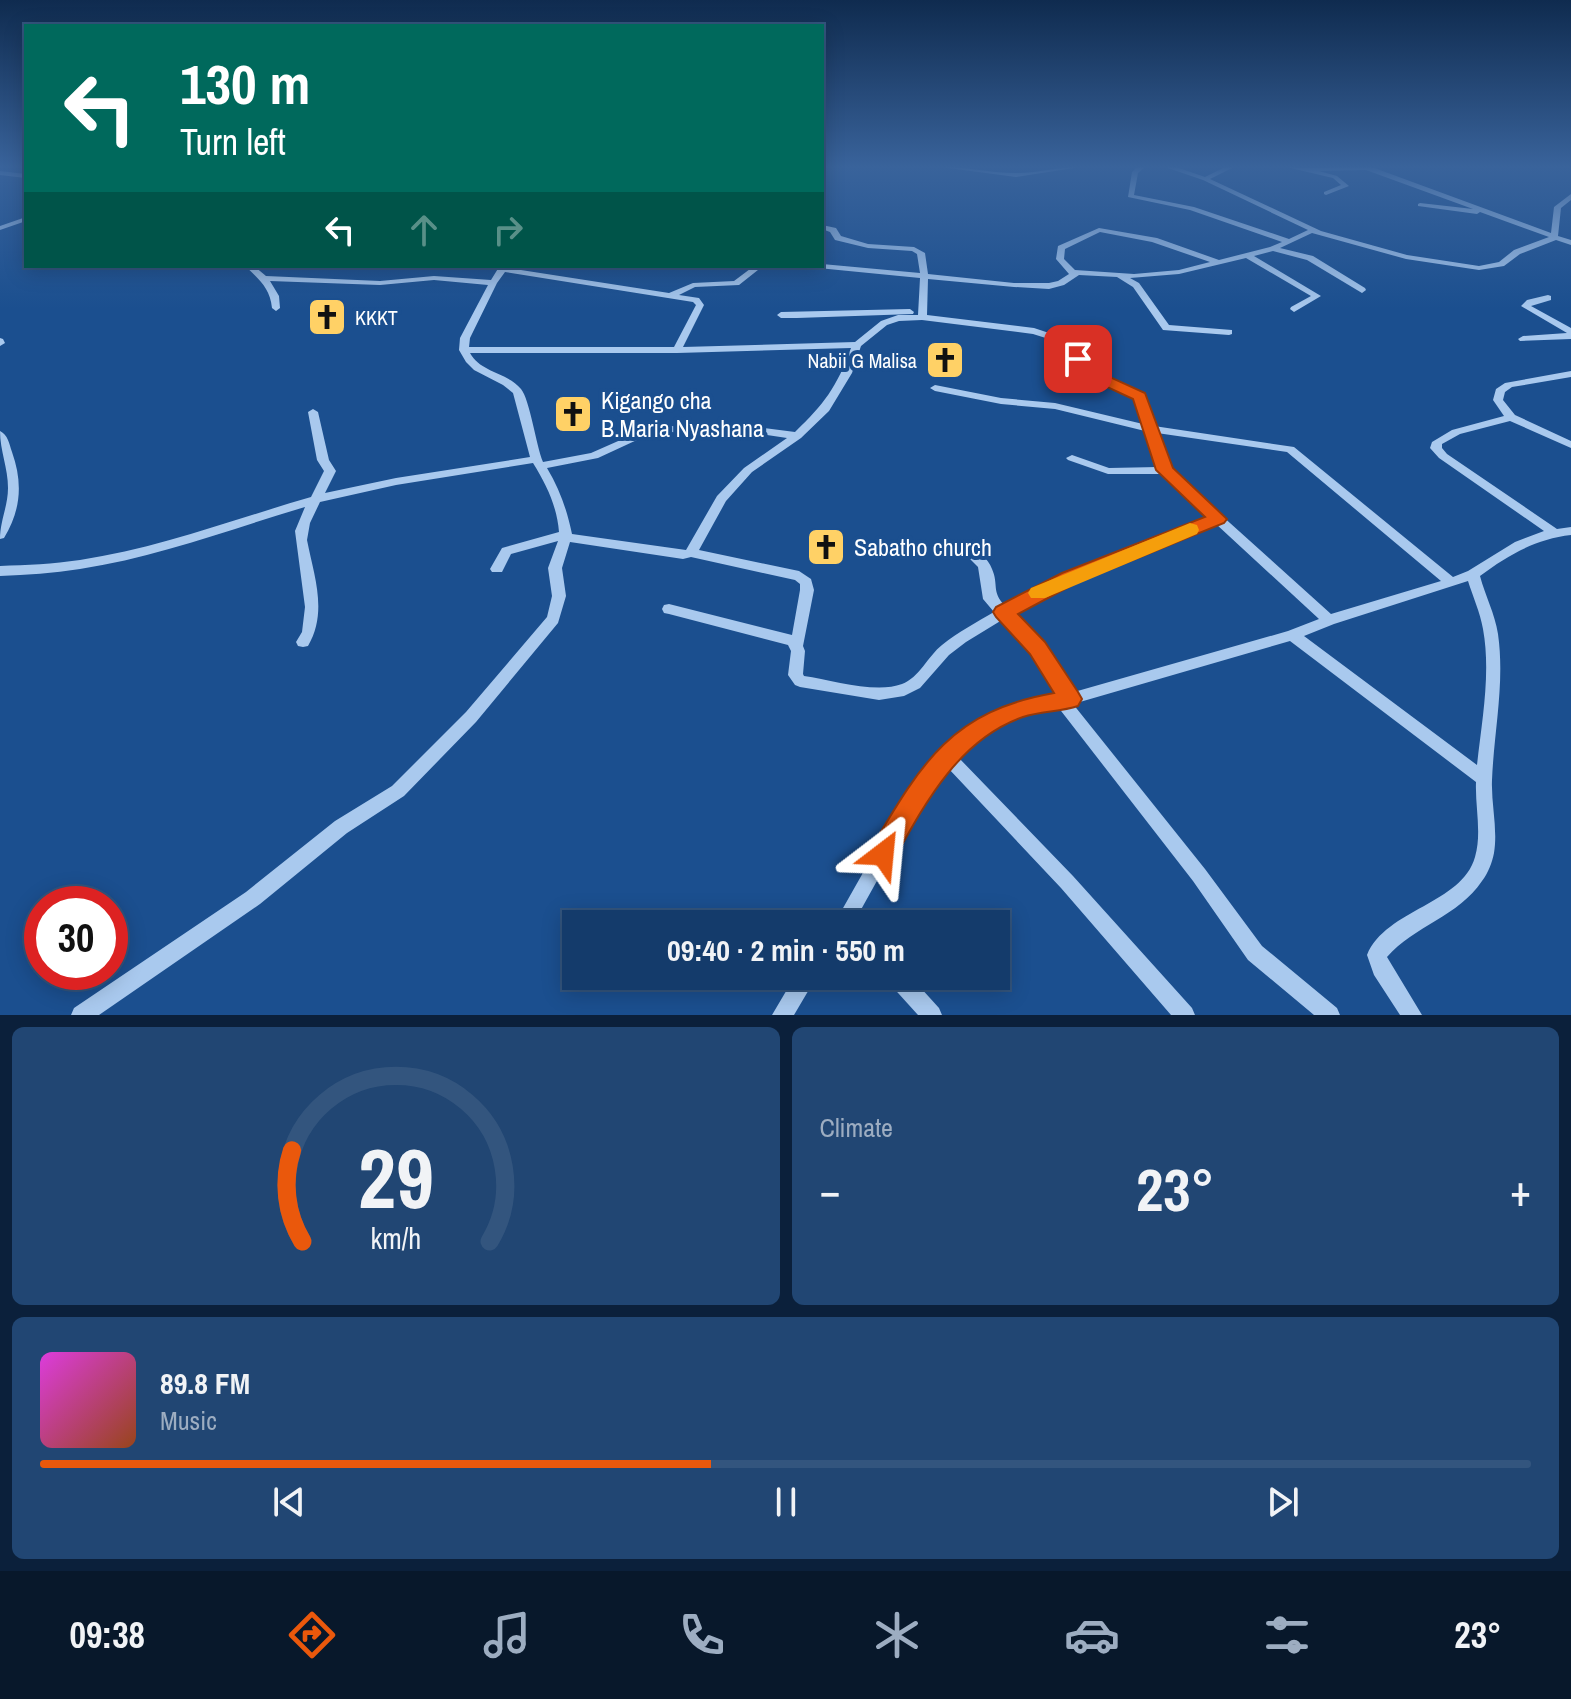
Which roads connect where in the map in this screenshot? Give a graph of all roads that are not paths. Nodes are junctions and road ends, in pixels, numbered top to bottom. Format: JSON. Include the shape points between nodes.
{"nodes":[{"id":1,"x":1208,"y":213,"type":"edge"},
{"id":2,"x":1279,"y":213,"type":"edge"},
{"id":3,"x":1491,"y":213,"type":"edge"},
{"id":4,"x":1557,"y":213,"type":"edge"},
{"id":5,"x":1496,"y":214,"type":"joint"},
{"id":6,"x":24,"y":220,"type":"edge"},
{"id":7,"x":0,"y":228,"type":"edge"},
{"id":8,"x":824,"y":228,"type":"edge"},
{"id":9,"x":1317,"y":231,"type":"junction"},
{"id":10,"x":1554,"y":238,"type":"junction"},
{"id":11,"x":845,"y":241,"type":"junction"},
{"id":12,"x":1291,"y":242,"type":"junction"},
{"id":13,"x":1571,"y":243,"type":"edge"},
{"id":14,"x":1273,"y":249,"type":"junction"},
{"id":15,"x":1247,"y":255,"type":"junction"},
{"id":16,"x":840,"y":260,"type":"junction"},
{"id":17,"x":1219,"y":262,"type":"junction"},
{"id":18,"x":824,"y":264,"type":"edge"},
{"id":19,"x":252,"y":268,"type":"edge"},
{"id":20,"x":504,"y":268,"type":"edge"},
{"id":21,"x":756,"y":268,"type":"edge"},
{"id":22,"x":1073,"y":273,"type":"junction"},
{"id":23,"x":1117,"y":275,"type":"junction"},
{"id":24,"x":924,"y":276,"type":"junction"},
{"id":25,"x":264,"y":278,"type":"junction"},
{"id":26,"x":493,"y":283,"type":"junction"},
{"id":27,"x":1362,"y":290,"type":"dead end"},
{"id":28,"x":672,"y":295,"type":"junction"},
{"id":29,"x":1548,"y":298,"type":"dead end"},
{"id":30,"x":276,"y":308,"type":"dead end"},
{"id":31,"x":1294,"y":309,"type":"dead end"},
{"id":32,"x":781,"y":315,"type":"dead end"},
{"id":33,"x":921,"y":315,"type":"junction"},
{"id":34,"x":1229,"y":332,"type":"dead end"},
{"id":35,"x":1571,"y":334,"type":"edge"},
{"id":36,"x":1523,"y":339,"type":"dead end"},
{"id":37,"x":857,"y":345,"type":"junction"},
{"id":38,"x":464,"y":350,"type":"junction"},
{"id":39,"x":677,"y":350,"type":"junction"},
{"id":40,"x":1571,"y":374,"type":"edge"},
{"id":41,"x":935,"y":388,"type":"dead end"},
{"id":42,"x":313,"y":412,"type":"dead end"},
{"id":43,"x":1511,"y":417,"type":"junction"},
{"id":44,"x":1151,"y":429,"type":"junction"},
{"id":45,"x":0,"y":434,"type":"edge"},
{"id":46,"x":797,"y":436,"type":"junction"},
{"id":47,"x":1571,"y":445,"type":"edge"},
{"id":48,"x":1072,"y":458,"type":"dead end"},
{"id":49,"x":538,"y":463,"type":"junction"},
{"id":50,"x":1165,"y":470,"type":"junction"},
{"id":51,"x":317,"y":499,"type":"junction"},
{"id":52,"x":1217,"y":519,"type":"junction"},
{"id":53,"x":1571,"y":531,"type":"edge"},
{"id":54,"x":1553,"y":532,"type":"junction"},
{"id":55,"x":0,"y":535,"type":"edge"},
{"id":56,"x":565,"y":536,"type":"junction"},
{"id":57,"x":965,"y":547,"type":"dead end"},
{"id":58,"x":691,"y":553,"type":"junction"},
{"id":59,"x":497,"y":569,"type":"dead end"},
{"id":60,"x":0,"y":571,"type":"edge"},
{"id":61,"x":1473,"y":576,"type":"junction"},
{"id":62,"x":1452,"y":583,"type":"junction"},
{"id":63,"x":669,"y":609,"type":"dead end"},
{"id":64,"x":1004,"y":612,"type":"junction"},
{"id":65,"x":1329,"y":620,"type":"junction"},
{"id":66,"x":1292,"y":635,"type":"junction"},
{"id":67,"x":303,"y":642,"type":"dead end"},
{"id":68,"x":797,"y":644,"type":"junction"},
{"id":69,"x":1066,"y":700,"type":"junction"},
{"id":70,"x":947,"y":756,"type":"junction"},
{"id":71,"x":1484,"y":779,"type":"junction"},
{"id":72,"x":851,"y":910,"type":"edge"},
{"id":73,"x":798,"y":990,"type":"edge"},
{"id":74,"x":909,"y":990,"type":"edge"},
{"id":75,"x":81,"y":1015,"type":"edge"},
{"id":76,"x":782,"y":1015,"type":"edge"},
{"id":77,"x":932,"y":1015,"type":"edge"},
{"id":78,"x":1185,"y":1015,"type":"edge"},
{"id":79,"x":1330,"y":1015,"type":"edge"},
{"id":80,"x":1412,"y":1015,"type":"edge"}],
"edges":[{"from":1,"to":12,"type":"street"},
{"from":2,"to":9,"type":"street"},
{"from":3,"to":5,"type":"street"},
{"from":4,"to":10,"type":"street"},
{"from":5,"to":10,"type":"street"},
{"from":6,"to":7,"type":"street"},
{"from":8,"to":11,"type":"street"},
{"from":9,"to":10,"type":"street","via":[[1406,257],[1479,268],[1501,264]]},
{"from":9,"to":12,"type":"street"},
{"from":10,"to":13,"type":"street"},
{"from":11,"to":16,"type":"street"},
{"from":11,"to":24,"type":"street","via":[[918,251]]},
{"from":12,"to":14,"type":"street"},
{"from":14,"to":15,"type":"street"},
{"from":14,"to":27,"type":"street","via":[[1310,258]]},
{"from":15,"to":17,"type":"street"},
{"from":15,"to":31,"type":"street","via":[[1317,296]]},
{"from":16,"to":18,"type":"street"},
{"from":16,"to":24,"type":"street"},
{"from":17,"to":22,"type":"street","via":[[1154,240],[1096,230],[1061,248],[1060,259]]},
{"from":17,"to":23,"type":"street","via":[[1166,274]]},
{"from":19,"to":25,"type":"street"},
{"from":20,"to":26,"type":"street"},
{"from":20,"to":28,"type":"street"},
{"from":21,"to":28,"type":"street","via":[[736,283],[693,285]]},
{"from":22,"to":23,"type":"street"},
{"from":22,"to":24,"type":"street","via":[[1056,285],[1035,286]]},
{"from":23,"to":34,"type":"street","via":[[1136,285],[1166,328]]},
{"from":24,"to":33,"type":"street"},
{"from":25,"to":26,"type":"street"},
{"from":25,"to":30,"type":"street"},
{"from":26,"to":38,"type":"street"},
{"from":28,"to":39,"type":"street","via":[[700,303]]},
{"from":29,"to":35,"type":"street","via":[[1525,306]]},
{"from":32,"to":33,"type":"street","via":[[834,316],[873,309]]},
{"from":33,"to":37,"type":"street","via":[[884,323]]},
{"from":33,"to":44,"type":"street","via":[[1055,338],[1098,377],[1140,397]]},
{"from":35,"to":36,"type":"street"},
{"from":37,"to":39,"type":"street"},
{"from":37,"to":46,"type":"street","via":[[836,394]]},
{"from":38,"to":39,"type":"street"},
{"from":38,"to":49,"type":"street","via":[[477,368],[518,392]]},
{"from":40,"to":43,"type":"street","via":[[1500,391],[1501,406]]},
{"from":41,"to":44,"type":"street","via":[[1055,406]]},
{"from":42,"to":51,"type":"street","via":[[330,471]]},
{"from":43,"to":47,"type":"street"},
{"from":43,"to":54,"type":"street","via":[[1456,432],[1437,442],[1436,448]]},
{"from":44,"to":50,"type":"street"},
{"from":44,"to":62,"type":"street","via":[[1290,449]]},
{"from":45,"to":55,"type":"street","via":[[15,483],[14,505]]},
{"from":46,"to":49,"type":"street","via":[[733,427],[650,430],[594,456]]},
{"from":46,"to":58,"type":"street","via":[[756,463],[721,499]]},
{"from":48,"to":50,"type":"street","via":[[1108,471]]},
{"from":49,"to":51,"type":"street"},
{"from":49,"to":56,"type":"street","via":[[553,487]]},
{"from":50,"to":52,"type":"street"},
{"from":51,"to":60,"type":"street","via":[[157,550]]},
{"from":51,"to":67,"type":"street","via":[[300,537],[313,624]]},
{"from":52,"to":64,"type":"street","via":[[1069,578]]},
{"from":52,"to":65,"type":"street"},
{"from":53,"to":54,"type":"street"},
{"from":54,"to":61,"type":"street","via":[[1504,552]]},
{"from":56,"to":58,"type":"street"},
{"from":56,"to":59,"type":"street","via":[[506,551]]},
{"from":56,"to":75,"type":"street","via":[[555,568],[559,596],[545,632],[416,774],[253,898]]},
{"from":57,"to":64,"type":"street","via":[[985,564],[990,599]]},
{"from":58,"to":68,"type":"street","via":[[799,576],[806,582]]},
{"from":61,"to":62,"type":"street"},
{"from":61,"to":71,"type":"street","via":[[1491,628],[1495,665]]},
{"from":62,"to":65,"type":"street"},
{"from":63,"to":68,"type":"street"},
{"from":64,"to":68,"type":"street","via":[[961,638],[915,684],[896,693],[800,681],[795,675]]},
{"from":64,"to":69,"type":"street","via":[[1038,648]]},
{"from":65,"to":66,"type":"street"},
{"from":66,"to":69,"type":"street"},
{"from":66,"to":71,"type":"street"},
{"from":69,"to":70,"type":"street","via":[[999,716]]},
{"from":69,"to":79,"type":"street","via":[[1255,953]]},
{"from":70,"to":72,"type":"street","via":[[922,784]]},
{"from":70,"to":78,"type":"street"},
{"from":71,"to":80,"type":"street","via":[[1486,838],[1479,872],[1446,904],[1402,929],[1377,955]]},
{"from":73,"to":76,"type":"street"},
{"from":74,"to":77,"type":"street"}]}
